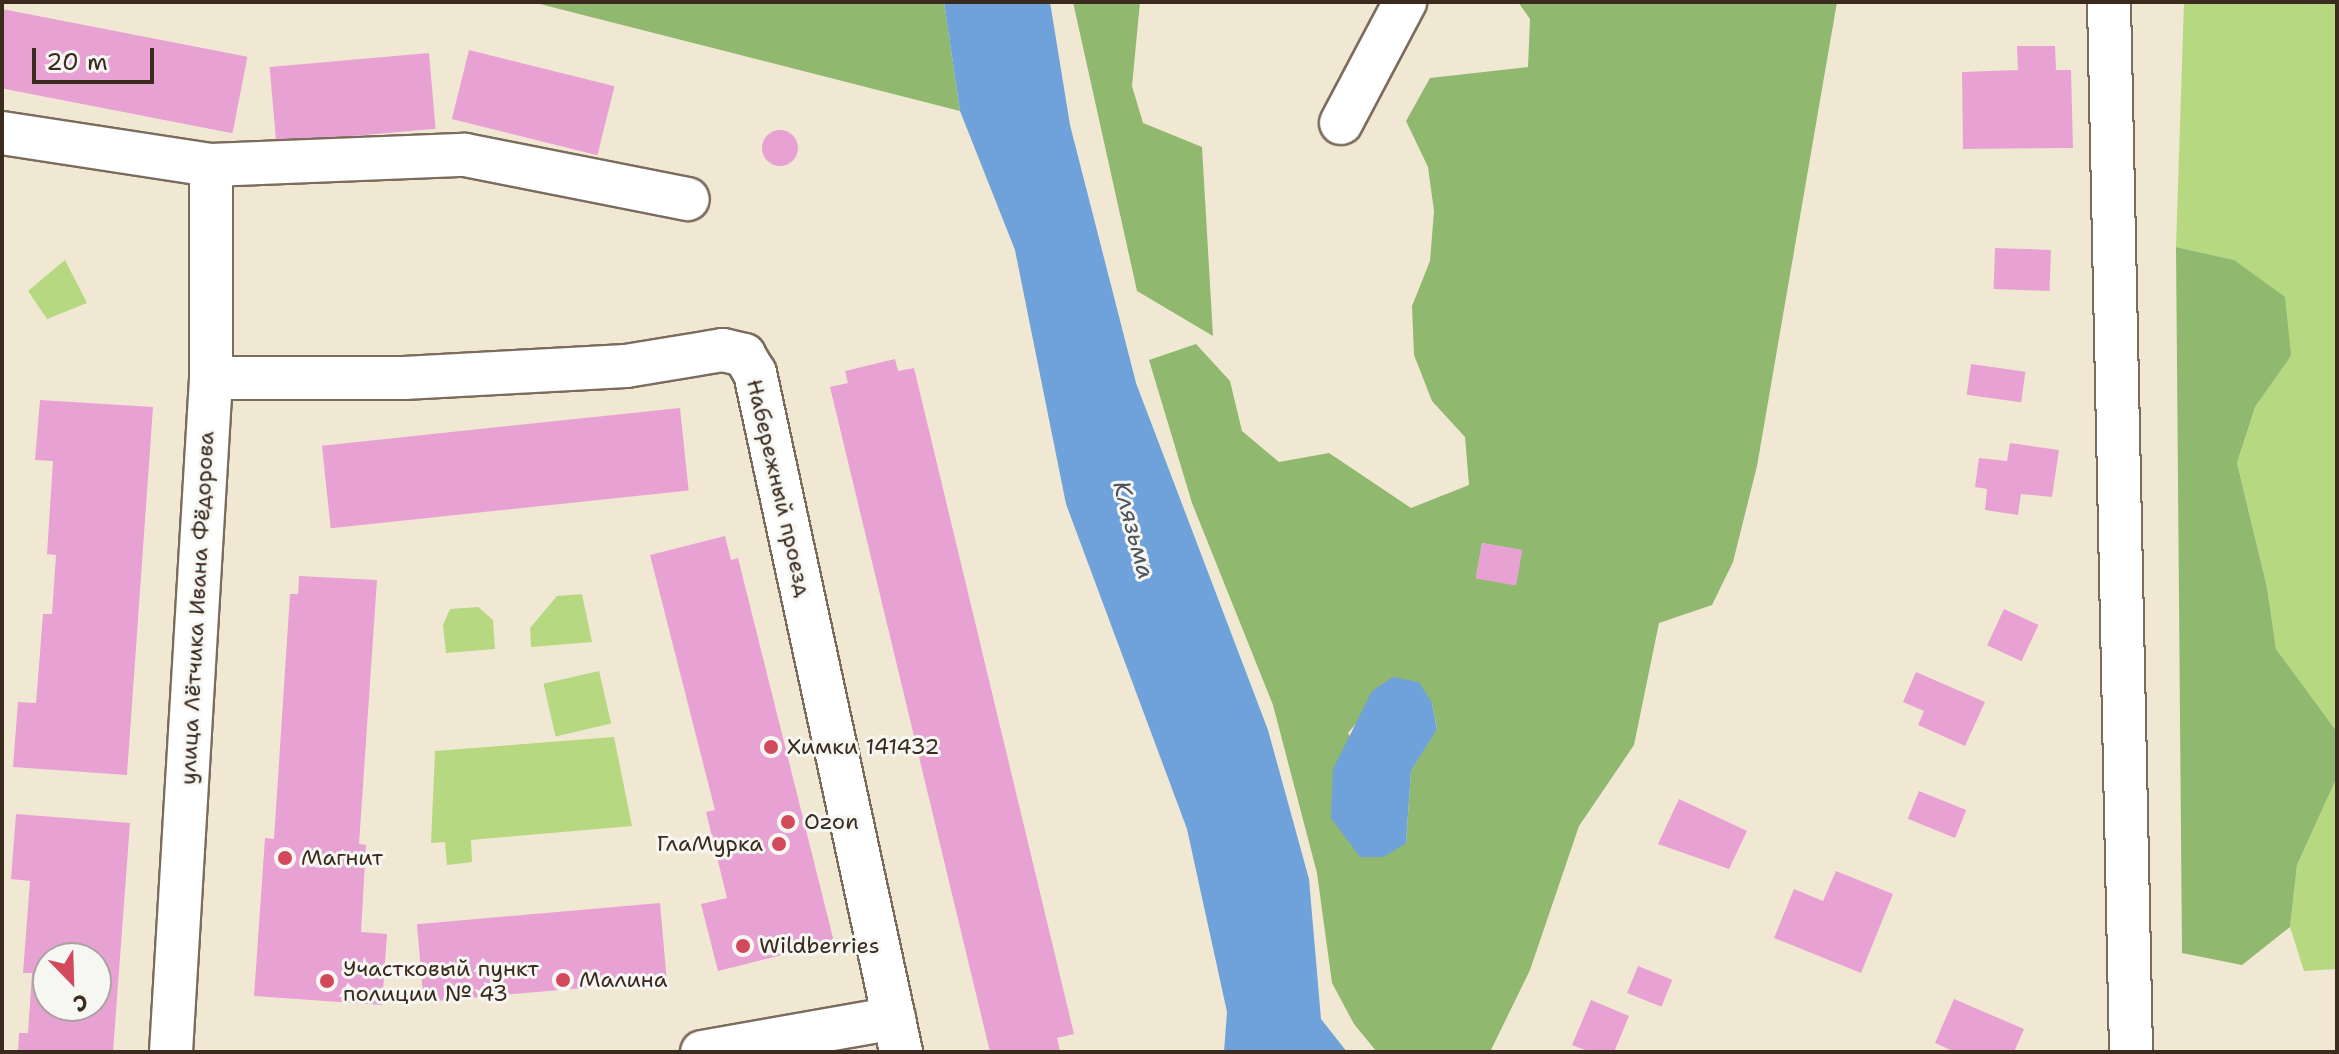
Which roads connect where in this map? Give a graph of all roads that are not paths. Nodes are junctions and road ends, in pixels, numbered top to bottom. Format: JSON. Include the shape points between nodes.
{"nodes":[{"id":1,"x":1405,"y":2,"type":"edge"},
{"id":2,"x":2109,"y":2,"type":"edge"},
{"id":3,"x":1341,"y":123,"type":"dead end"},
{"id":4,"x":2,"y":133,"type":"edge"},
{"id":5,"x":211,"y":165,"type":"junction"},
{"id":6,"x":688,"y":199,"type":"dead end"},
{"id":7,"x":211,"y":378,"type":"junction"},
{"id":8,"x":897,"y":1035,"type":"edge"},
{"id":9,"x":173,"y":1052,"type":"edge"},
{"id":10,"x":702,"y":1052,"type":"edge"},
{"id":11,"x":2131,"y":1052,"type":"edge"}],
"edges":[{"from":1,"to":3,"type":"street"},
{"from":2,"to":11,"type":"street"},
{"from":4,"to":5,"type":"street"},
{"from":5,"to":6,"type":"street","via":[[465,155]]},
{"from":5,"to":7,"type":"street","name":"улица Лётчика Ивана Фёдорова"},
{"from":7,"to":8,"type":"street","name":"Набережный проезд","via":[[404,378],[626,366],[723,350],[744,355],[755,373]]},
{"from":7,"to":9,"type":"street","name":"улица Лётчика Ивана Фёдорова"},
{"from":8,"to":10,"type":"street"}]}
